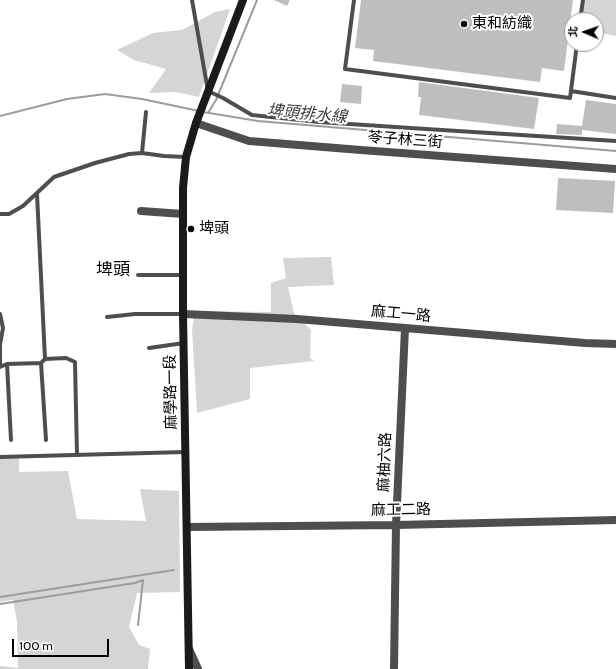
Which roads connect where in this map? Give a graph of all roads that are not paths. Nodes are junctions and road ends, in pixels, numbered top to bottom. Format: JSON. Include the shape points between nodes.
{"nodes":[{"id":1,"x":192,"y":0,"type":"edge"},
{"id":2,"x":243,"y":0,"type":"edge"},
{"id":3,"x":354,"y":0,"type":"edge"},
{"id":4,"x":583,"y":0,"type":"edge"},
{"id":5,"x":581,"y":12,"type":"edge"},
{"id":6,"x":576,"y":52,"type":"edge"},
{"id":7,"x":208,"y":91,"type":"junction"},
{"id":8,"x":571,"y":91,"type":"junction"},
{"id":9,"x":616,"y":98,"type":"edge"},
{"id":10,"x":146,"y":112,"type":"dead end"},
{"id":11,"x":197,"y":120,"type":"junction"},
{"id":12,"x":616,"y":141,"type":"edge"},
{"id":13,"x":142,"y":153,"type":"junction"},
{"id":14,"x":186,"y":157,"type":"junction"},
{"id":15,"x":616,"y":169,"type":"edge"},
{"id":16,"x":37,"y":194,"type":"junction"},
{"id":17,"x":141,"y":211,"type":"dead end"},
{"id":18,"x":0,"y":214,"type":"edge"},
{"id":19,"x":183,"y":214,"type":"junction"},
{"id":20,"x":138,"y":275,"type":"dead end"},
{"id":21,"x":183,"y":275,"type":"junction"},
{"id":22,"x":0,"y":314,"type":"edge"},
{"id":23,"x":183,"y":314,"type":"junction"},
{"id":24,"x":107,"y":317,"type":"dead end"},
{"id":25,"x":405,"y":328,"type":"junction"},
{"id":26,"x":184,"y":343,"type":"junction"},
{"id":27,"x":616,"y":344,"type":"edge"},
{"id":28,"x":149,"y":348,"type":"dead end"},
{"id":29,"x":45,"y":359,"type":"junction"},
{"id":30,"x":41,"y":362,"type":"junction"},
{"id":31,"x":7,"y":364,"type":"junction"},
{"id":32,"x":0,"y":367,"type":"edge"},
{"id":33,"x":11,"y":440,"type":"dead end"},
{"id":34,"x":46,"y":440,"type":"dead end"},
{"id":35,"x":186,"y":452,"type":"junction"},
{"id":36,"x":77,"y":455,"type":"junction"},
{"id":37,"x":0,"y":457,"type":"edge"},
{"id":38,"x":616,"y":520,"type":"edge"},
{"id":39,"x":396,"y":525,"type":"junction"},
{"id":40,"x":187,"y":527,"type":"junction"},
{"id":41,"x":189,"y":649,"type":"junction"},
{"id":42,"x":189,"y":669,"type":"edge"},
{"id":43,"x":198,"y":669,"type":"edge"},
{"id":44,"x":394,"y":669,"type":"edge"}],
"edges":[{"from":1,"to":7,"type":"lane"},
{"from":2,"to":7,"type":"main road"},
{"from":3,"to":8,"type":"lane","via":[[346,69],[570,98]]},
{"from":4,"to":5,"type":"lane"},
{"from":6,"to":8,"type":"lane"},
{"from":7,"to":11,"type":"main road","name":"麻學路一段"},
{"from":7,"to":12,"type":"lane","via":[[252,115],[319,122]]},
{"from":8,"to":9,"type":"lane"},
{"from":10,"to":13,"type":"lane"},
{"from":11,"to":14,"type":"main road","name":"麻學路一段"},
{"from":11,"to":15,"type":"street","name":"苓子林三街","via":[[249,141]]},
{"from":13,"to":14,"type":"lane"},
{"from":13,"to":16,"type":"lane","via":[[95,163],[54,177]]},
{"from":14,"to":19,"type":"main road","name":"麻學路一段"},
{"from":16,"to":18,"type":"lane","via":[[9,214]]},
{"from":16,"to":29,"type":"lane"},
{"from":17,"to":19,"type":"street"},
{"from":19,"to":21,"type":"main road","name":"麻學路一段"},
{"from":20,"to":21,"type":"lane"},
{"from":21,"to":23,"type":"main road","name":"麻學路一段"},
{"from":22,"to":32,"type":"lane"},
{"from":23,"to":24,"type":"lane"},
{"from":23,"to":25,"type":"street","name":"麻工一路","via":[[298,319]]},
{"from":23,"to":26,"type":"main road","name":"麻學路一段"},
{"from":25,"to":27,"type":"street","name":"麻工一路"},
{"from":25,"to":39,"type":"street","name":"麻柚六路"},
{"from":26,"to":28,"type":"lane"},
{"from":26,"to":35,"type":"main road","name":"麻學路一段"},
{"from":29,"to":30,"type":"lane"},
{"from":29,"to":36,"type":"lane","via":[[66,358],[75,362]]},
{"from":30,"to":31,"type":"lane"},
{"from":30,"to":34,"type":"lane"},
{"from":31,"to":32,"type":"lane"},
{"from":31,"to":33,"type":"lane"},
{"from":35,"to":36,"type":"lane"},
{"from":35,"to":40,"type":"main road","name":"麻學路一段"},
{"from":36,"to":37,"type":"lane"},
{"from":38,"to":39,"type":"street","name":"麻工二路"},
{"from":39,"to":40,"type":"street","name":"麻工二路"},
{"from":39,"to":44,"type":"street","name":"麻柚六路"},
{"from":40,"to":41,"type":"main road","name":"麻學路一段"},
{"from":41,"to":42,"type":"main road","name":"麻學路一段"},
{"from":41,"to":43,"type":"street"}]}
